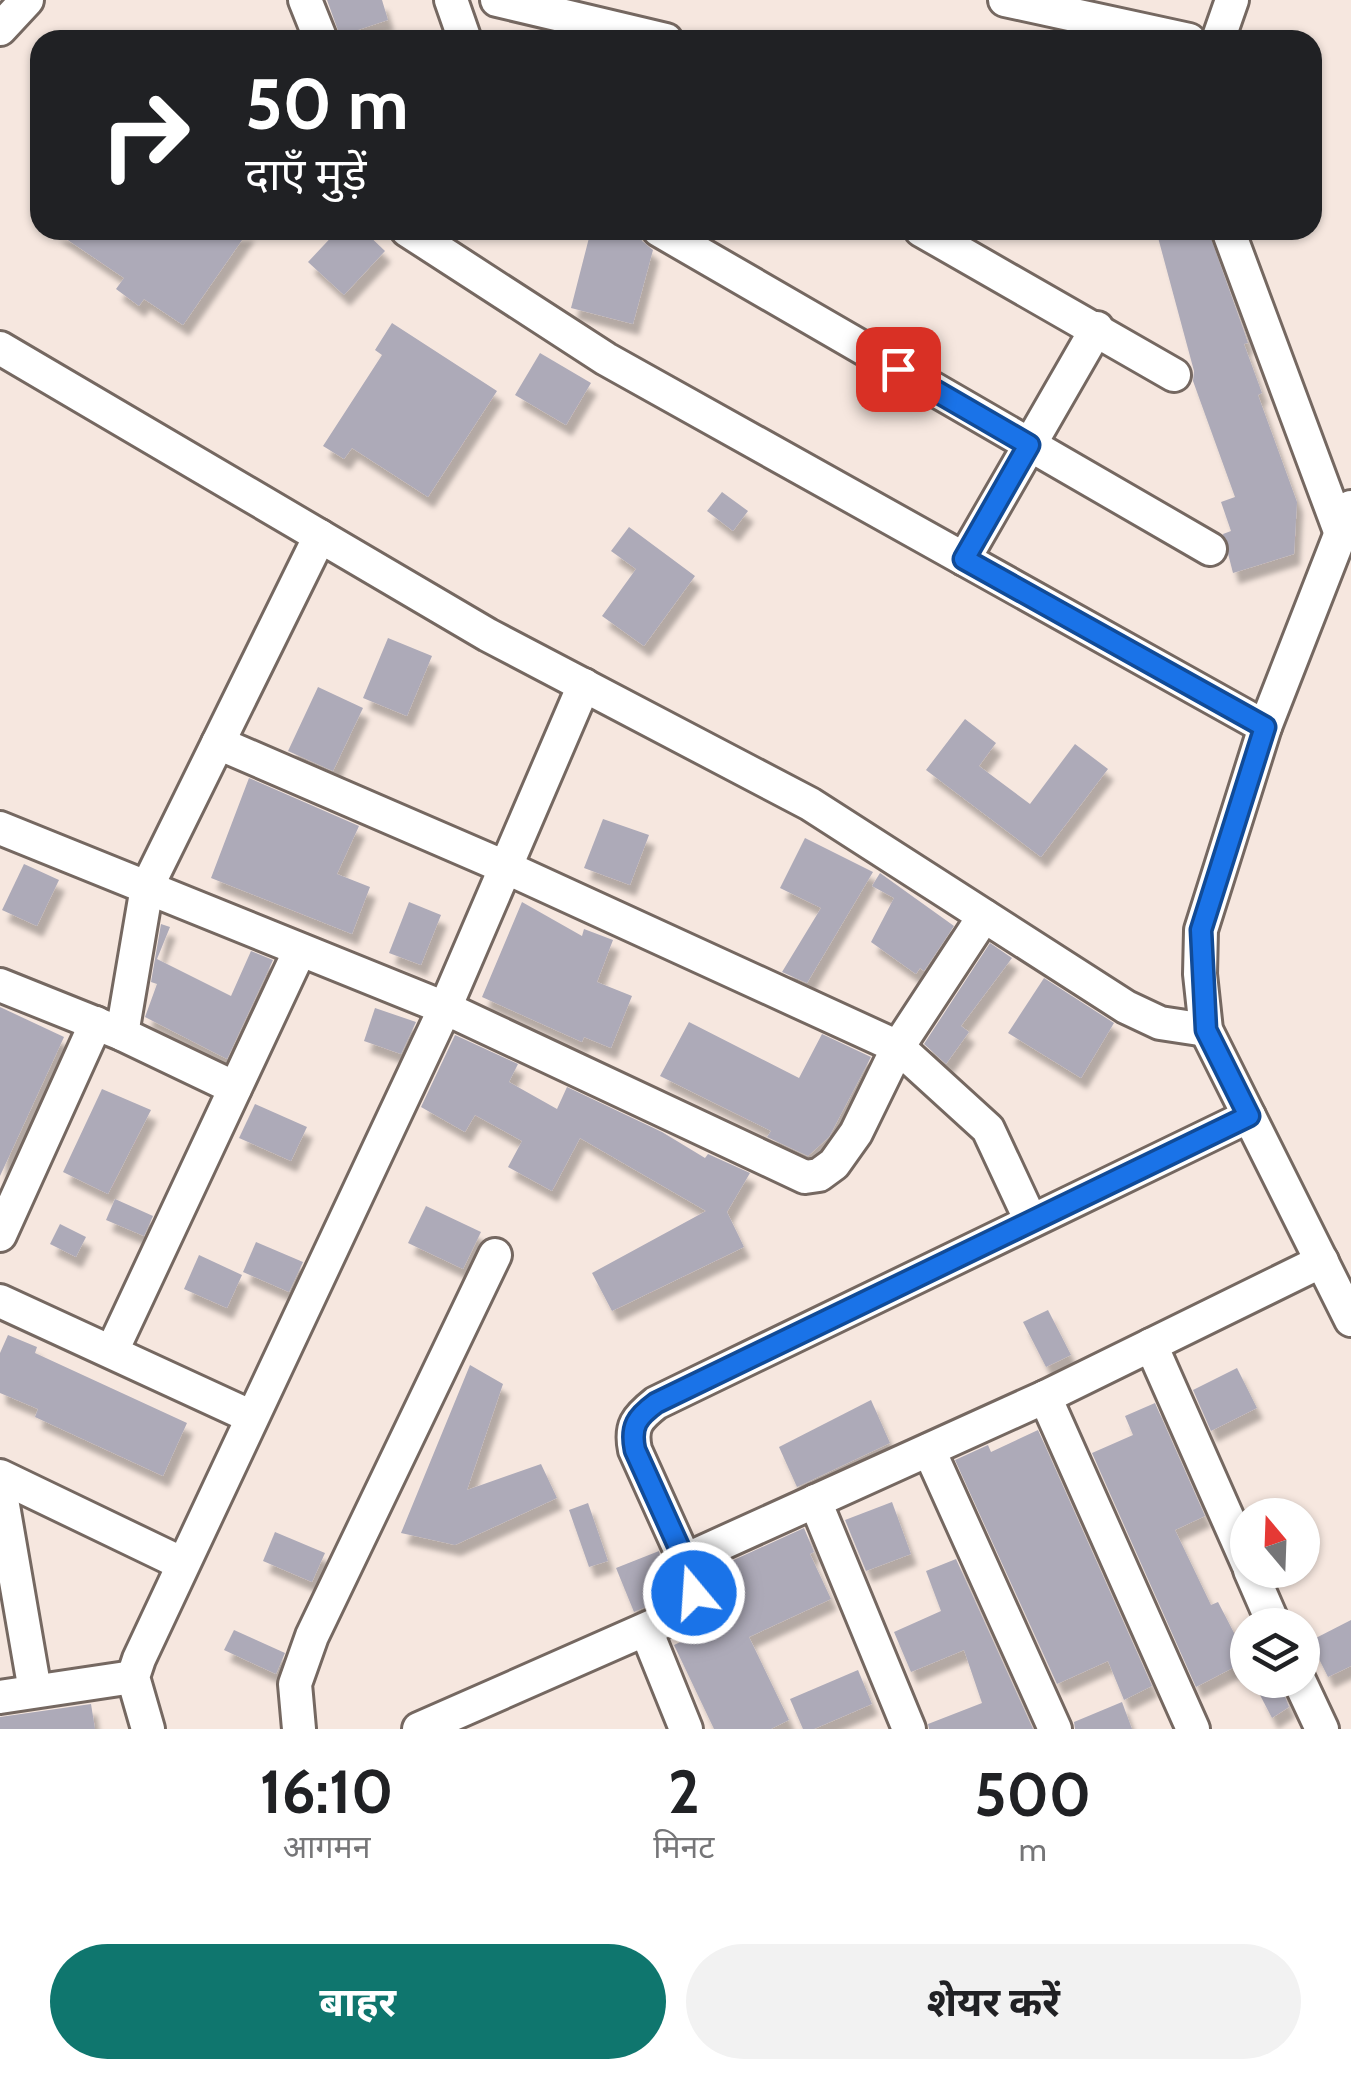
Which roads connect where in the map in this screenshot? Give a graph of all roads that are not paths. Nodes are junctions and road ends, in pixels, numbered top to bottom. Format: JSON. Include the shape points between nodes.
{"nodes":[{"id":1,"x":28,"y":0,"type":"edge"},
{"id":2,"x":305,"y":0,"type":"edge"},
{"id":3,"x":451,"y":0,"type":"edge"},
{"id":4,"x":497,"y":0,"type":"edge"},
{"id":5,"x":1005,"y":0,"type":"edge"},
{"id":6,"x":1232,"y":0,"type":"edge"},
{"id":7,"x":0,"y":29,"type":"edge"},
{"id":8,"x":316,"y":30,"type":"edge"},
{"id":9,"x":461,"y":30,"type":"edge"},
{"id":10,"x":624,"y":30,"type":"edge"},
{"id":11,"x":1143,"y":30,"type":"edge"},
{"id":12,"x":1222,"y":30,"type":"edge"},
{"id":13,"x":422,"y":240,"type":"edge"},
{"id":14,"x":680,"y":240,"type":"edge"},
{"id":15,"x":939,"y":240,"type":"edge"},
{"id":16,"x":1232,"y":240,"type":"edge"},
{"id":17,"x":1096,"y":328,"type":"junction"},
{"id":18,"x":0,"y":348,"type":"edge"},
{"id":19,"x":1174,"y":376,"type":"dead end"},
{"id":20,"x":1029,"y":445,"type":"junction"},
{"id":21,"x":1346,"y":520,"type":"edge"},
{"id":22,"x":320,"y":536,"type":"junction"},
{"id":23,"x":1210,"y":549,"type":"dead end"},
{"id":24,"x":964,"y":559,"type":"junction"},
{"id":25,"x":584,"y":685,"type":"junction"},
{"id":26,"x":1265,"y":727,"type":"junction"},
{"id":27,"x":218,"y":744,"type":"junction"},
{"id":28,"x":0,"y":828,"type":"edge"},
{"id":29,"x":505,"y":866,"type":"junction"},
{"id":30,"x":147,"y":888,"type":"junction"},
{"id":31,"x":984,"y":916,"type":"junction"},
{"id":32,"x":300,"y":950,"type":"junction"},
{"id":33,"x":0,"y":984,"type":"edge"},
{"id":34,"x":444,"y":1008,"type":"junction"},
{"id":35,"x":109,"y":1029,"type":"junction"},
{"id":36,"x":1206,"y":1030,"type":"junction"},
{"id":37,"x":898,"y":1048,"type":"junction"},
{"id":38,"x":235,"y":1088,"type":"junction"},
{"id":39,"x":1249,"y":1116,"type":"junction"},
{"id":40,"x":1031,"y":1221,"type":"junction"},
{"id":41,"x":0,"y":1235,"type":"edge"},
{"id":42,"x":495,"y":1255,"type":"dead end"},
{"id":43,"x":1322,"y":1261,"type":"junction"},
{"id":44,"x":0,"y":1301,"type":"edge"},
{"id":45,"x":1351,"y":1320,"type":"edge"},
{"id":46,"x":1152,"y":1344,"type":"junction"},
{"id":47,"x":112,"y":1351,"type":"junction"},
{"id":48,"x":1045,"y":1397,"type":"junction"},
{"id":49,"x":252,"y":1418,"type":"junction"},
{"id":50,"x":930,"y":1450,"type":"junction"},
{"id":51,"x":0,"y":1476,"type":"edge"},
{"id":52,"x":0,"y":1488,"type":"edge"},
{"id":53,"x":814,"y":1500,"type":"junction"},
{"id":54,"x":1230,"y":1523,"type":"edge"},
{"id":55,"x":5,"y":1546,"type":"edge"},
{"id":56,"x":181,"y":1563,"type":"junction"},
{"id":57,"x":687,"y":1565,"type":"junction"},
{"id":58,"x":646,"y":1630,"type":"junction"},
{"id":59,"x":132,"y":1677,"type":"junction"},
{"id":60,"x":36,"y":1692,"type":"junction"},
{"id":61,"x":0,"y":1697,"type":"edge"},
{"id":62,"x":1307,"y":1698,"type":"edge"},
{"id":63,"x":148,"y":1729,"type":"edge"},
{"id":64,"x":299,"y":1729,"type":"edge"},
{"id":65,"x":420,"y":1729,"type":"edge"},
{"id":66,"x":686,"y":1729,"type":"edge"},
{"id":67,"x":908,"y":1729,"type":"edge"},
{"id":68,"x":1055,"y":1729,"type":"edge"},
{"id":69,"x":1193,"y":1729,"type":"edge"},
{"id":70,"x":1322,"y":1729,"type":"edge"}],
"edges":[{"from":1,"to":7,"type":"street"},
{"from":2,"to":8,"type":"street"},
{"from":3,"to":9,"type":"street"},
{"from":4,"to":10,"type":"street"},
{"from":5,"to":11,"type":"street"},
{"from":6,"to":12,"type":"street"},
{"from":13,"to":24,"type":"street","via":[[606,359]]},
{"from":14,"to":20,"type":"street"},
{"from":15,"to":17,"type":"street"},
{"from":16,"to":21,"type":"street"},
{"from":17,"to":19,"type":"street"},
{"from":17,"to":20,"type":"street"},
{"from":18,"to":22,"type":"street"},
{"from":20,"to":23,"type":"street"},
{"from":20,"to":24,"type":"street"},
{"from":21,"to":26,"type":"street"},
{"from":22,"to":25,"type":"street"},
{"from":22,"to":27,"type":"street"},
{"from":24,"to":26,"type":"street"},
{"from":25,"to":29,"type":"street"},
{"from":25,"to":31,"type":"street","via":[[810,804]]},
{"from":26,"to":36,"type":"street","via":[[1201,930]]},
{"from":27,"to":29,"type":"street"},
{"from":27,"to":30,"type":"street"},
{"from":28,"to":30,"type":"street"},
{"from":29,"to":34,"type":"street"},
{"from":29,"to":37,"type":"street"},
{"from":30,"to":32,"type":"street"},
{"from":30,"to":35,"type":"street"},
{"from":31,"to":36,"type":"street","via":[[1126,1006],[1160,1023]]},
{"from":31,"to":37,"type":"street"},
{"from":32,"to":34,"type":"street"},
{"from":32,"to":38,"type":"street"},
{"from":33,"to":35,"type":"street"},
{"from":34,"to":37,"type":"street","via":[[805,1177],[834,1164]]},
{"from":34,"to":49,"type":"street"},
{"from":35,"to":38,"type":"street"},
{"from":35,"to":41,"type":"street"},
{"from":36,"to":39,"type":"street"},
{"from":37,"to":40,"type":"street","via":[[988,1129]]},
{"from":38,"to":47,"type":"street"},
{"from":39,"to":40,"type":"street"},
{"from":39,"to":43,"type":"street"},
{"from":40,"to":57,"type":"street","via":[[638,1417],[635,1450]]},
{"from":42,"to":64,"type":"street","via":[[312,1636],[295,1684]]},
{"from":43,"to":45,"type":"street"},
{"from":43,"to":46,"type":"street"},
{"from":44,"to":47,"type":"street"},
{"from":46,"to":48,"type":"street"},
{"from":46,"to":54,"type":"street"},
{"from":47,"to":49,"type":"street"},
{"from":48,"to":50,"type":"street"},
{"from":48,"to":69,"type":"street"},
{"from":49,"to":56,"type":"street"},
{"from":50,"to":53,"type":"street"},
{"from":50,"to":68,"type":"street"},
{"from":51,"to":56,"type":"street"},
{"from":52,"to":55,"type":"street"},
{"from":53,"to":57,"type":"street"},
{"from":53,"to":67,"type":"street"},
{"from":55,"to":60,"type":"street"},
{"from":56,"to":59,"type":"street"},
{"from":57,"to":58,"type":"street","via":[[692,1604]]},
{"from":58,"to":65,"type":"street"},
{"from":58,"to":66,"type":"street"},
{"from":59,"to":60,"type":"street"},
{"from":59,"to":63,"type":"street"},
{"from":60,"to":61,"type":"street"},
{"from":62,"to":70,"type":"street"}]}
